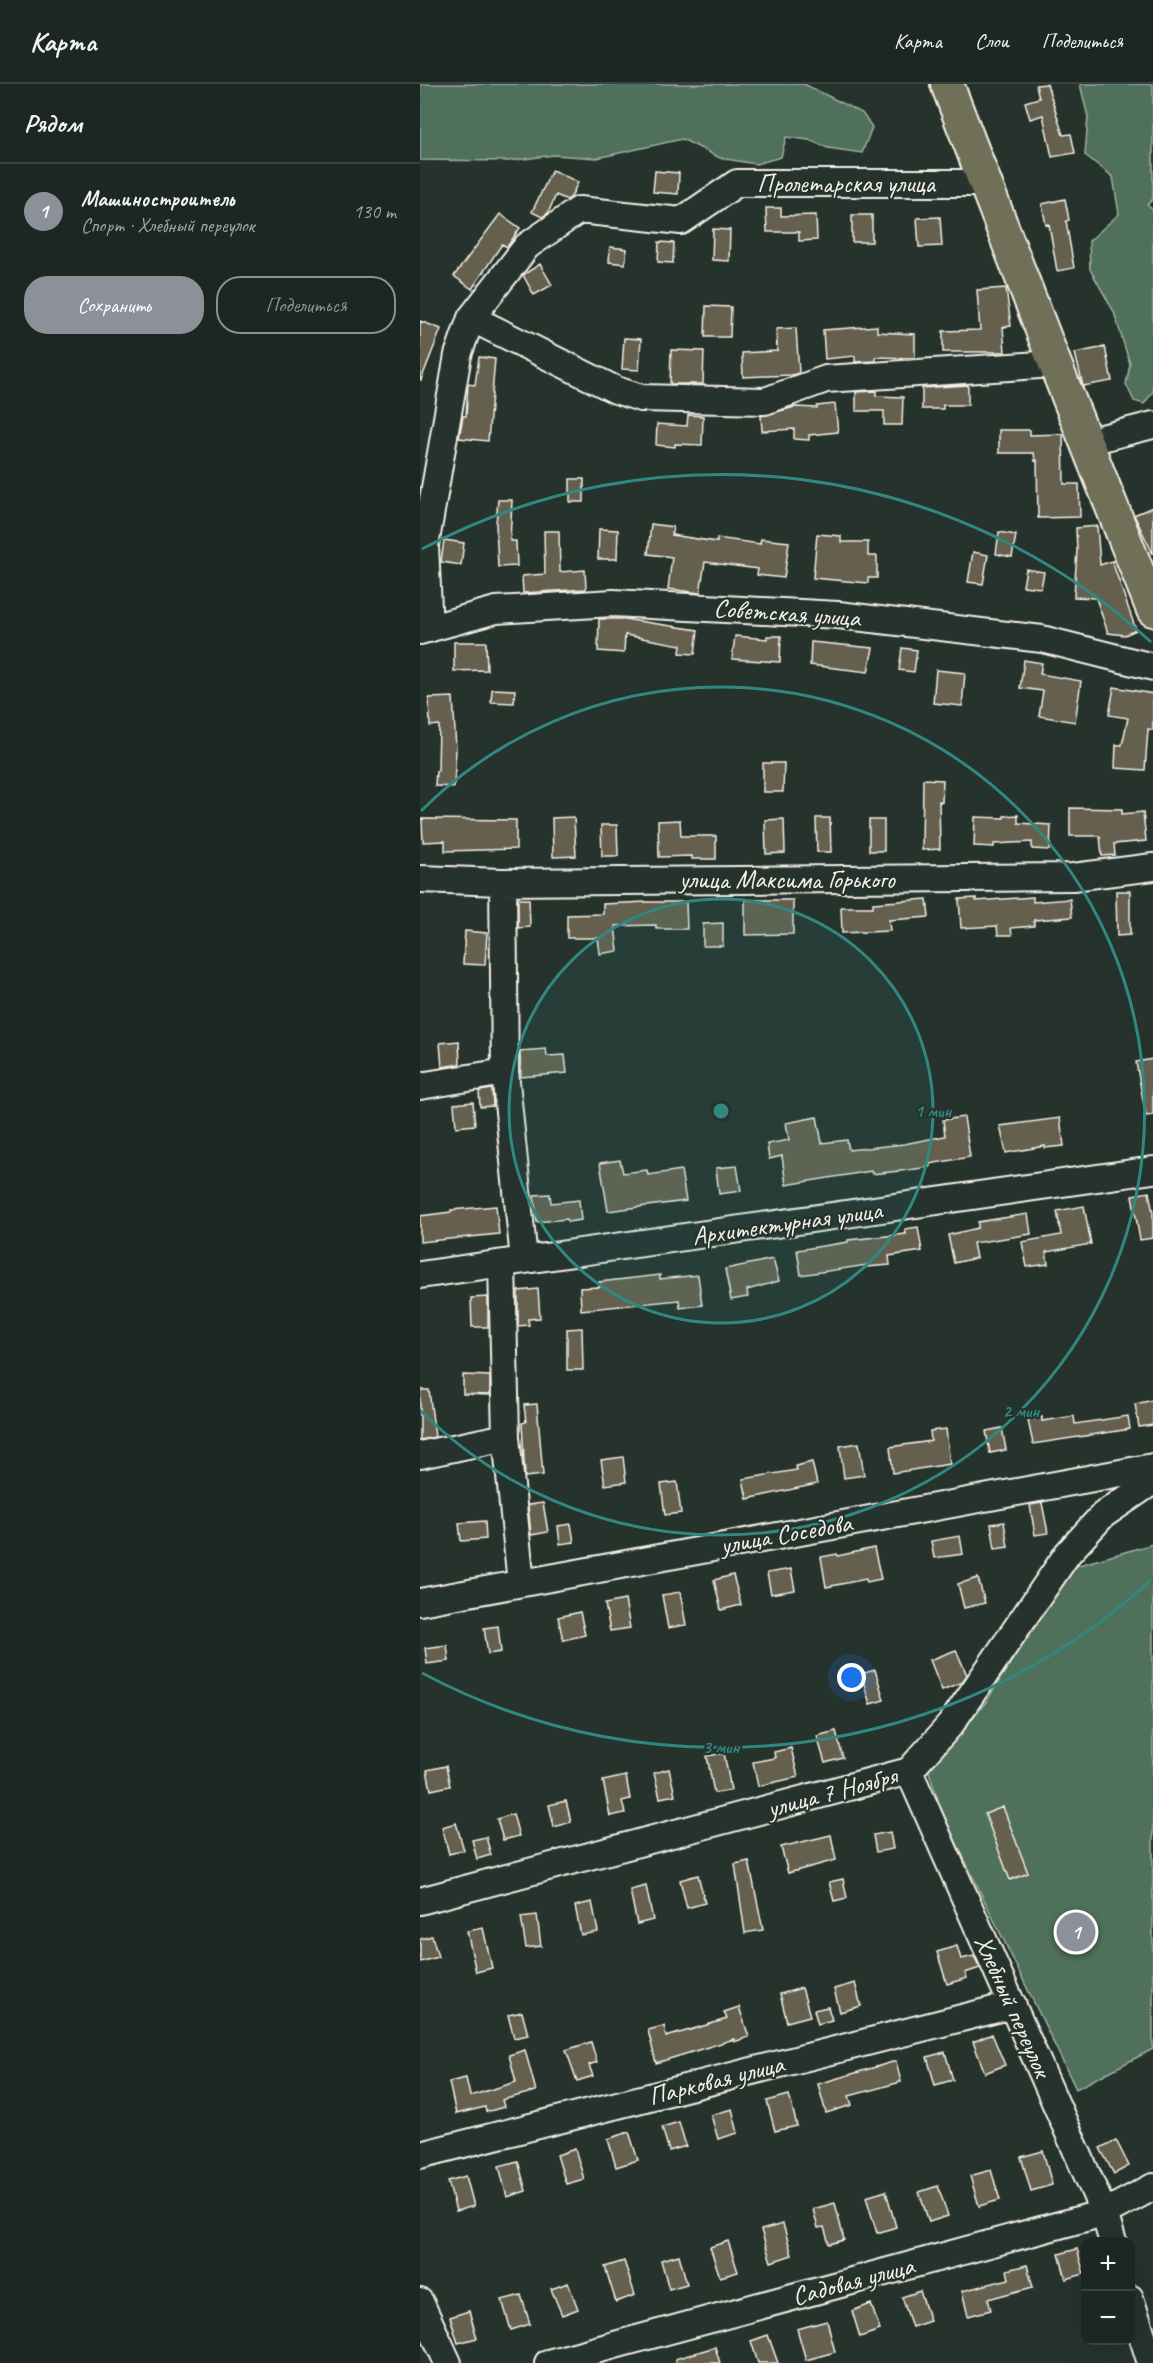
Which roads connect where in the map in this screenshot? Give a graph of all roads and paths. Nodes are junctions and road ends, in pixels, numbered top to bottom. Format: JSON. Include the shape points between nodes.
{"nodes":[{"id":1,"x":947,"y":84,"type":"edge"},
{"id":2,"x":986,"y":183,"type":"junction"},
{"id":3,"x":471,"y":318,"type":"junction"},
{"id":4,"x":1055,"y":364,"type":"junction"},
{"id":5,"x":1153,"y":425,"type":"edge"},
{"id":6,"x":1086,"y":442,"type":"junction"},
{"id":7,"x":1153,"y":610,"type":"edge"},
{"id":8,"x":425,"y":630,"type":"edge"},
{"id":9,"x":1153,"y":667,"type":"edge"},
{"id":10,"x":1153,"y":867,"type":"edge"},
{"id":11,"x":420,"y":879,"type":"edge"},
{"id":12,"x":503,"y":882,"type":"junction"},
{"id":13,"x":505,"y":1072,"type":"junction"},
{"id":14,"x":420,"y":1086,"type":"edge"},
{"id":15,"x":1153,"y":1170,"type":"edge"},
{"id":16,"x":513,"y":1262,"type":"junction"},
{"id":17,"x":420,"y":1275,"type":"edge"},
{"id":18,"x":506,"y":1437,"type":"junction"},
{"id":19,"x":420,"y":1455,"type":"edge"},
{"id":20,"x":1153,"y":1467,"type":"edge"},
{"id":21,"x":1153,"y":1481,"type":"edge"},
{"id":22,"x":521,"y":1583,"type":"junction"},
{"id":23,"x":420,"y":1602,"type":"edge"},
{"id":24,"x":909,"y":1771,"type":"junction"},
{"id":25,"x":420,"y":1901,"type":"edge"},
{"id":26,"x":1013,"y":2006,"type":"junction"},
{"id":27,"x":420,"y":2155,"type":"edge"},
{"id":28,"x":1153,"y":2187,"type":"edge"},
{"id":29,"x":1104,"y":2212,"type":"junction"},
{"id":30,"x":1112,"y":2237,"type":"edge"},
{"id":31,"x":420,"y":2302,"type":"edge"},
{"id":32,"x":1135,"y":2311,"type":"edge"},
{"id":33,"x":448,"y":2363,"type":"edge"},
{"id":34,"x":548,"y":2363,"type":"edge"},
{"id":35,"x":1151,"y":2363,"type":"edge"}],
"edges":[{"from":1,"to":2,"type":"main road"},
{"from":2,"to":3,"type":"street","name":"Пролетарская улица","via":[[737,183],[681,221],[579,210],[527,246]]},
{"from":2,"to":4,"type":"main road"},
{"from":3,"to":4,"type":"street","via":[[641,399],[765,401],[826,379]]},
{"from":3,"to":8,"type":"street","name":"Пролетарская улица","via":[[458,356],[425,546]]},
{"from":4,"to":6,"type":"main road"},
{"from":5,"to":6,"type":"street"},
{"from":6,"to":7,"type":"main road"},
{"from":8,"to":9,"type":"street","name":"Советская улица","via":[[496,610],[614,603],[838,615],[1042,639]]},
{"from":10,"to":12,"type":"street","name":"улица Максима Горького","via":[[1073,877]]},
{"from":11,"to":12,"type":"street","name":"улица Максима Горького"},
{"from":12,"to":13,"type":"street"},
{"from":13,"to":14,"type":"street"},
{"from":13,"to":16,"type":"street"},
{"from":15,"to":16,"type":"street","name":"Архитектурная улица"},
{"from":16,"to":17,"type":"street","name":"Архитектурная улица"},
{"from":16,"to":18,"type":"street"},
{"from":18,"to":19,"type":"street"},
{"from":18,"to":22,"type":"street"},
{"from":20,"to":22,"type":"street","name":"улица Соседова"},
{"from":21,"to":24,"type":"street","name":"улица 7 Ноября","via":[[1103,1515],[1068,1553],[951,1724]]},
{"from":22,"to":23,"type":"street","name":"улица Соседова"},
{"from":24,"to":25,"type":"street","name":"улица 7 Ноября"},
{"from":24,"to":26,"type":"street","name":"Хлебный переулок"},
{"from":26,"to":27,"type":"street","name":"Парковая улица"},
{"from":26,"to":29,"type":"street","name":"Хлебный переулок"},
{"from":28,"to":29,"type":"street","name":"Садовая улица"},
{"from":29,"to":30,"type":"street","name":"Хлебный переулок"},
{"from":29,"to":34,"type":"street","name":"Садовая улица"},
{"from":31,"to":33,"type":"street"},
{"from":32,"to":35,"type":"street"}]}
